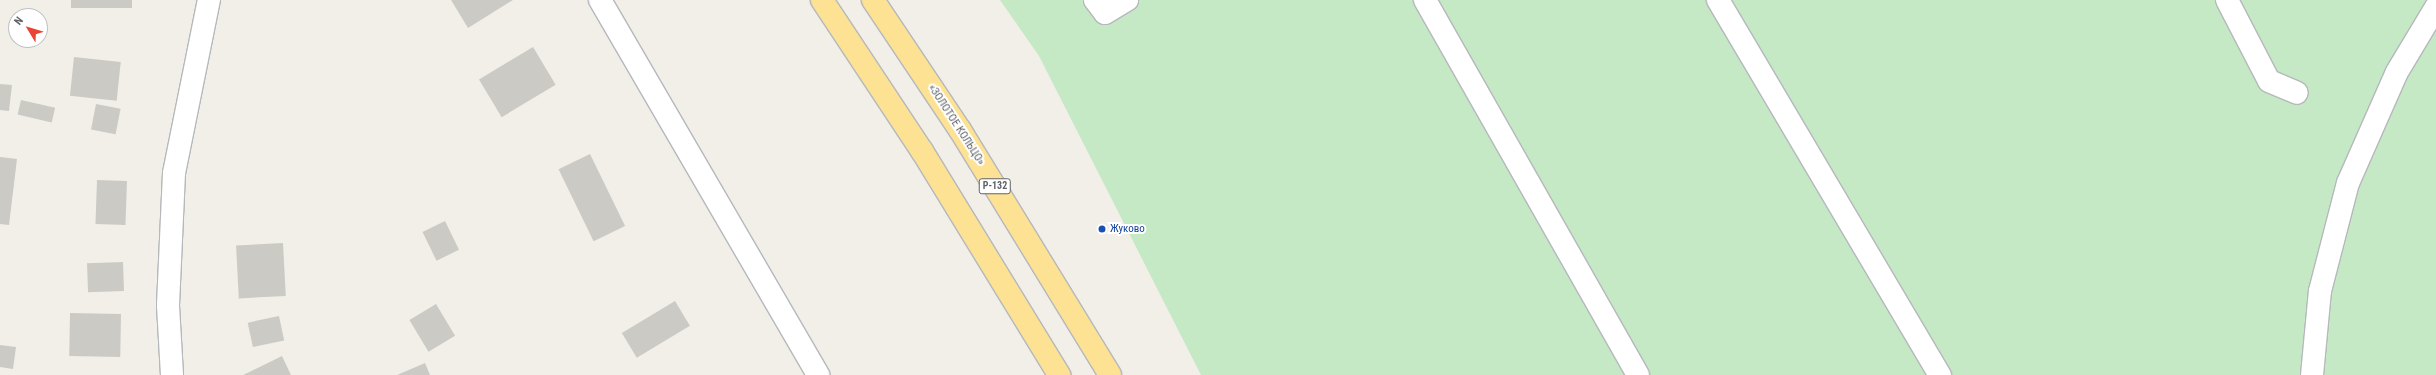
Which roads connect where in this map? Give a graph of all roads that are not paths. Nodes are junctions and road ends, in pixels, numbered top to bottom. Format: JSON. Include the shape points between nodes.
{"nodes":[{"id":1,"x":208,"y":0,"type":"edge"},
{"id":2,"x":600,"y":0,"type":"edge"},
{"id":3,"x":822,"y":0,"type":"edge"},
{"id":4,"x":873,"y":0,"type":"edge"},
{"id":5,"x":1095,"y":0,"type":"edge"},
{"id":6,"x":1127,"y":0,"type":"edge"},
{"id":7,"x":1425,"y":0,"type":"edge"},
{"id":8,"x":1718,"y":0,"type":"edge"},
{"id":9,"x":2227,"y":0,"type":"edge"},
{"id":10,"x":2436,"y":7,"type":"edge"},
{"id":11,"x":2297,"y":93,"type":"dead end"},
{"id":12,"x":172,"y":375,"type":"edge"},
{"id":13,"x":818,"y":375,"type":"edge"},
{"id":14,"x":1059,"y":375,"type":"edge"},
{"id":15,"x":1110,"y":375,"type":"edge"},
{"id":16,"x":1638,"y":375,"type":"edge"},
{"id":17,"x":1940,"y":375,"type":"edge"},
{"id":18,"x":2312,"y":375,"type":"edge"}],
"edges":[{"from":1,"to":12,"type":"street","via":[[174,173],[168,305]]},
{"from":2,"to":13,"type":"street"},
{"from":3,"to":14,"type":"highway","via":[[922,151]]},
{"from":4,"to":15,"type":"highway","name":"«ЗОЛОТОЕ КОЛЬЦО»","number":"Р-132","via":[[960,130]]},
{"from":5,"to":6,"type":"street","via":[[1105,13]]},
{"from":7,"to":16,"type":"street"},
{"from":8,"to":17,"type":"street"},
{"from":9,"to":11,"type":"street","via":[[2268,81]]},
{"from":10,"to":18,"type":"street","via":[[2397,72],[2348,183],[2320,291]]}]}
